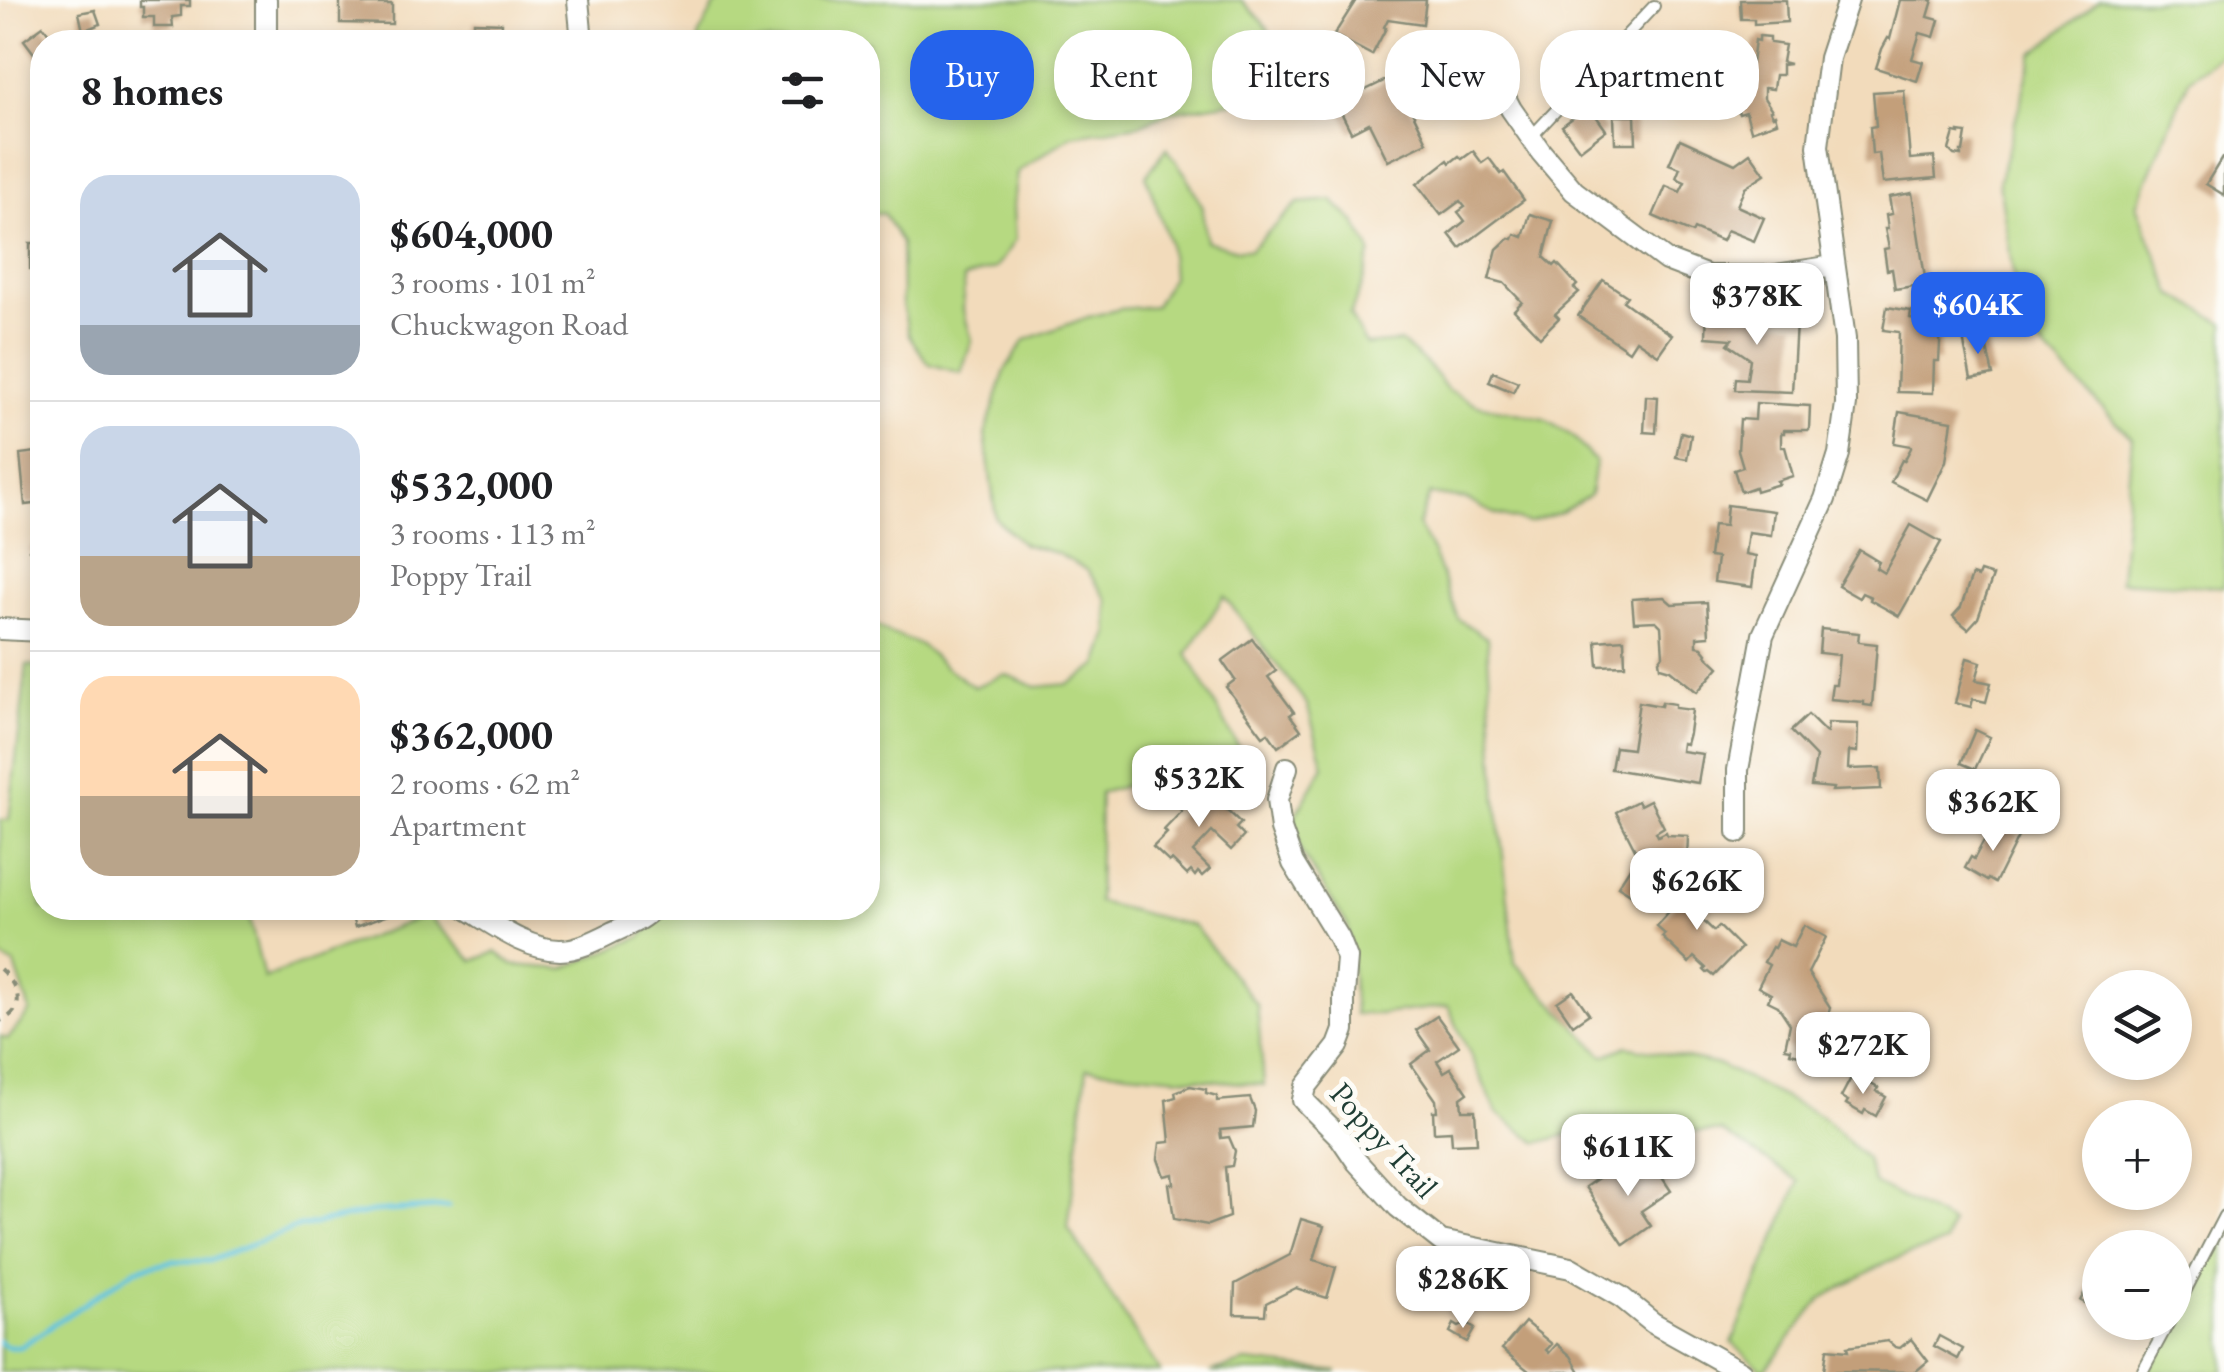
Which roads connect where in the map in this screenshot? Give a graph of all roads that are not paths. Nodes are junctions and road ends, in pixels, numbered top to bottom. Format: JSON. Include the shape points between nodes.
{"nodes":[{"id":1,"x":266,"y":0,"type":"edge"},
{"id":2,"x":578,"y":0,"type":"edge"},
{"id":3,"x":1848,"y":0,"type":"edge"},
{"id":4,"x":1654,"y":6,"type":"dead end"},
{"id":5,"x":266,"y":30,"type":"edge"},
{"id":6,"x":581,"y":30,"type":"edge"},
{"id":7,"x":1519,"y":120,"type":"edge"},
{"id":8,"x":1530,"y":138,"type":"junction"},
{"id":9,"x":1834,"y":266,"type":"junction"},
{"id":10,"x":0,"y":629,"type":"edge"},
{"id":11,"x":30,"y":630,"type":"edge"},
{"id":12,"x":1287,"y":768,"type":"dead end"},
{"id":13,"x":1738,"y":832,"type":"dead end"},
{"id":14,"x":487,"y":920,"type":"edge"},
{"id":15,"x":636,"y":920,"type":"edge"},
{"id":16,"x":2224,"y":1216,"type":"edge"},
{"id":17,"x":2192,"y":1277,"type":"edge"},
{"id":18,"x":2159,"y":1340,"type":"edge"},
{"id":19,"x":1741,"y":1372,"type":"edge"},
{"id":20,"x":2142,"y":1372,"type":"edge"}],
"edges":[{"from":1,"to":5,"type":"street"},
{"from":2,"to":6,"type":"street"},
{"from":3,"to":9,"type":"street","via":[[1828,58],[1818,146]]},
{"from":4,"to":8,"type":"lane"},
{"from":7,"to":8,"type":"street"},
{"from":8,"to":9,"type":"street","via":[[1574,191],[1666,260],[1708,276]]},
{"from":9,"to":13,"type":"street","via":[[1845,339],[1839,454],[1826,499],[1763,635],[1738,770]]},
{"from":10,"to":11,"type":"street"},
{"from":12,"to":19,"type":"street","name":"Poppy Trail","via":[[1277,800],[1280,829],[1347,958],[1344,1030],[1303,1100],[1398,1206],[1442,1241],[1571,1268]]},
{"from":14,"to":15,"type":"street","via":[[559,950]]},
{"from":16,"to":17,"type":"lane"},
{"from":18,"to":20,"type":"lane"}]}
